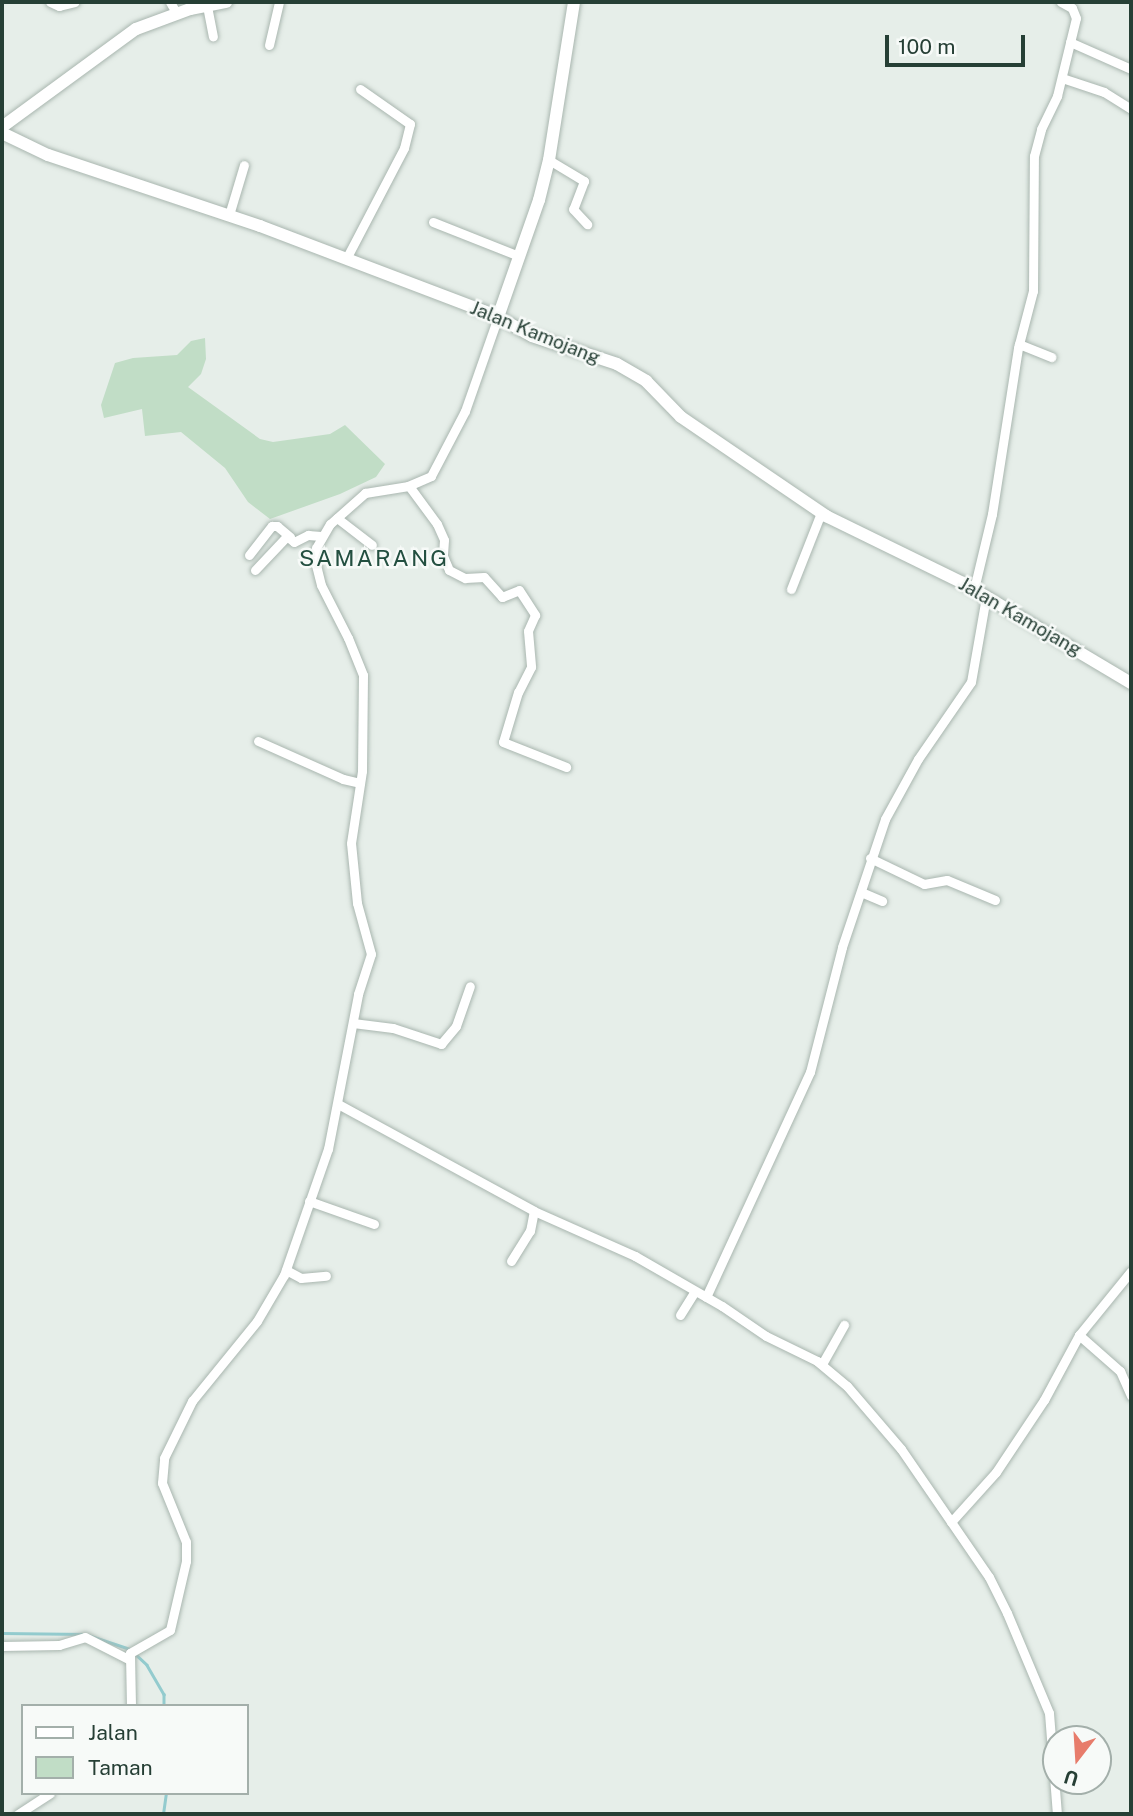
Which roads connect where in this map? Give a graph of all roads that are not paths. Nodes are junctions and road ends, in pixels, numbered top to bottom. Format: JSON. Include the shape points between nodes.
{"nodes":[{"id":1,"x":50,"y":2,"type":"edge"},
{"id":2,"x":75,"y":2,"type":"edge"},
{"id":3,"x":170,"y":2,"type":"edge"},
{"id":4,"x":226,"y":2,"type":"edge"},
{"id":5,"x":279,"y":2,"type":"edge"},
{"id":6,"x":574,"y":2,"type":"edge"},
{"id":7,"x":1061,"y":2,"type":"edge"},
{"id":8,"x":207,"y":6,"type":"junction"},
{"id":9,"x":177,"y":14,"type":"junction"},
{"id":10,"x":213,"y":36,"type":"dead end"},
{"id":11,"x":1070,"y":42,"type":"junction"},
{"id":12,"x":269,"y":46,"type":"dead end"},
{"id":13,"x":1131,"y":69,"type":"edge"},
{"id":14,"x":1062,"y":78,"type":"junction"},
{"id":15,"x":360,"y":89,"type":"dead end"},
{"id":16,"x":1131,"y":109,"type":"edge"},
{"id":17,"x":2,"y":127,"type":"edge"},
{"id":18,"x":2,"y":134,"type":"edge"},
{"id":19,"x":549,"y":160,"type":"junction"},
{"id":20,"x":244,"y":166,"type":"dead end"},
{"id":21,"x":229,"y":215,"type":"junction"},
{"id":22,"x":433,"y":222,"type":"dead end"},
{"id":23,"x":587,"y":224,"type":"dead end"},
{"id":24,"x":519,"y":256,"type":"junction"},
{"id":25,"x":346,"y":260,"type":"junction"},
{"id":26,"x":498,"y":317,"type":"junction"},
{"id":27,"x":1019,"y":344,"type":"junction"},
{"id":28,"x":1051,"y":357,"type":"dead end"},
{"id":29,"x":409,"y":486,"type":"junction"},
{"id":30,"x":821,"y":513,"type":"junction"},
{"id":31,"x":337,"y":518,"type":"junction"},
{"id":32,"x":321,"y":536,"type":"junction"},
{"id":33,"x":290,"y":537,"type":"junction"},
{"id":34,"x":372,"y":545,"type":"dead end"},
{"id":35,"x":249,"y":555,"type":"dead end"},
{"id":36,"x":255,"y":570,"type":"dead end"},
{"id":37,"x":791,"y":589,"type":"dead end"},
{"id":38,"x":974,"y":589,"type":"junction"},
{"id":39,"x":986,"y":597,"type":"junction"},
{"id":40,"x":1131,"y":683,"type":"edge"},
{"id":41,"x":258,"y":741,"type":"dead end"},
{"id":42,"x":566,"y":767,"type":"dead end"},
{"id":43,"x":360,"y":783,"type":"junction"},
{"id":44,"x":870,"y":858,"type":"junction"},
{"id":45,"x":861,"y":892,"type":"junction"},
{"id":46,"x":995,"y":900,"type":"dead end"},
{"id":47,"x":882,"y":901,"type":"dead end"},
{"id":48,"x":470,"y":986,"type":"dead end"},
{"id":49,"x":352,"y":1023,"type":"junction"},
{"id":50,"x":338,"y":1104,"type":"junction"},
{"id":51,"x":309,"y":1201,"type":"junction"},
{"id":52,"x":534,"y":1211,"type":"junction"},
{"id":53,"x":374,"y":1224,"type":"dead end"},
{"id":54,"x":511,"y":1261,"type":"dead end"},
{"id":55,"x":286,"y":1270,"type":"junction"},
{"id":56,"x":1131,"y":1271,"type":"edge"},
{"id":57,"x":326,"y":1276,"type":"dead end"},
{"id":58,"x":695,"y":1292,"type":"junction"},
{"id":59,"x":706,"y":1297,"type":"junction"},
{"id":60,"x":680,"y":1315,"type":"dead end"},
{"id":61,"x":844,"y":1325,"type":"dead end"},
{"id":62,"x":1079,"y":1335,"type":"junction"},
{"id":63,"x":822,"y":1364,"type":"junction"},
{"id":64,"x":1131,"y":1396,"type":"edge"},
{"id":65,"x":951,"y":1522,"type":"junction"},
{"id":66,"x":2,"y":1646,"type":"edge"},
{"id":67,"x":129,"y":1655,"type":"junction"},
{"id":68,"x":131,"y":1704,"type":"edge"},
{"id":69,"x":47,"y":1795,"type":"edge"},
{"id":70,"x":18,"y":1814,"type":"edge"},
{"id":71,"x":1057,"y":1814,"type":"edge"}],
"edges":[{"from":1,"to":2,"type":"street","via":[[59,6]]},
{"from":3,"to":9,"type":"street"},
{"from":4,"to":8,"type":"main road"},
{"from":5,"to":12,"type":"street"},
{"from":6,"to":19,"type":"main road"},
{"from":7,"to":11,"type":"street","via":[[1072,8],[1076,18]]},
{"from":8,"to":9,"type":"main road"},
{"from":8,"to":10,"type":"street"},
{"from":9,"to":17,"type":"main road","via":[[127,35]]},
{"from":11,"to":13,"type":"street"},
{"from":11,"to":14,"type":"street"},
{"from":14,"to":16,"type":"street","via":[[1104,92]]},
{"from":14,"to":27,"type":"street","via":[[1034,156],[1033,291]]},
{"from":15,"to":25,"type":"street","via":[[410,124],[404,148]]},
{"from":18,"to":21,"type":"main road","name":"Jalan Kamojang","via":[[48,155]]},
{"from":19,"to":23,"type":"street","via":[[584,181],[573,209]]},
{"from":19,"to":24,"type":"main road"},
{"from":20,"to":21,"type":"street"},
{"from":21,"to":25,"type":"main road","name":"Jalan Kamojang"},
{"from":22,"to":24,"type":"street"},
{"from":24,"to":26,"type":"main road"},
{"from":25,"to":26,"type":"main road","name":"Jalan Kamojang"},
{"from":26,"to":29,"type":"street","via":[[465,411],[438,464],[427,479]]},
{"from":26,"to":30,"type":"main road","name":"Jalan Kamojang","via":[[524,332],[624,367],[646,381],[681,417]]},
{"from":27,"to":28,"type":"street"},
{"from":27,"to":38,"type":"street","via":[[992,514]]},
{"from":29,"to":31,"type":"street","via":[[368,491]]},
{"from":29,"to":42,"type":"street","via":[[437,524],[449,570],[465,578],[484,577],[501,596],[519,590],[535,615],[528,631],[531,667],[503,742]]},
{"from":30,"to":37,"type":"street"},
{"from":30,"to":38,"type":"main road","name":"Jalan Kamojang"},
{"from":31,"to":32,"type":"street"},
{"from":31,"to":34,"type":"street"},
{"from":32,"to":33,"type":"street","via":[[308,535],[294,542]]},
{"from":32,"to":43,"type":"street","via":[[316,556],[321,585],[363,675]]},
{"from":33,"to":35,"type":"street","via":[[272,526]]},
{"from":33,"to":36,"type":"street"},
{"from":38,"to":39,"type":"main road","name":"Jalan Kamojang"},
{"from":39,"to":40,"type":"main road","name":"Jalan Kamojang"},
{"from":39,"to":44,"type":"street","via":[[975,669],[967,690],[908,777]]},
{"from":41,"to":43,"type":"street"},
{"from":43,"to":49,"type":"street","via":[[352,859],[360,916],[372,950]]},
{"from":44,"to":45,"type":"street"},
{"from":44,"to":46,"type":"street","via":[[924,884],[947,880]]},
{"from":45,"to":47,"type":"street"},
{"from":45,"to":59,"type":"street","via":[[810,1072]]},
{"from":48,"to":49,"type":"street","via":[[456,1026],[442,1044],[393,1028]]},
{"from":49,"to":50,"type":"street"},
{"from":50,"to":51,"type":"street"},
{"from":50,"to":52,"type":"street"},
{"from":51,"to":53,"type":"street"},
{"from":51,"to":55,"type":"street"},
{"from":52,"to":54,"type":"street","via":[[530,1231]]},
{"from":52,"to":58,"type":"street","via":[[635,1256]]},
{"from":55,"to":57,"type":"street","via":[[301,1278]]},
{"from":55,"to":67,"type":"street","via":[[257,1321],[192,1401],[167,1450],[162,1483],[179,1520],[186,1556],[171,1628]]},
{"from":56,"to":62,"type":"street"},
{"from":58,"to":59,"type":"street"},
{"from":58,"to":60,"type":"street"},
{"from":59,"to":63,"type":"street","via":[[766,1336]]},
{"from":61,"to":63,"type":"street"},
{"from":62,"to":64,"type":"street","via":[[1120,1371]]},
{"from":62,"to":65,"type":"street","via":[[1044,1400],[996,1472]]},
{"from":63,"to":65,"type":"street","via":[[901,1449]]},
{"from":65,"to":71,"type":"street","via":[[989,1577],[1041,1689],[1049,1713]]},
{"from":66,"to":67,"type":"street","via":[[59,1645],[85,1637]]},
{"from":67,"to":68,"type":"street"},
{"from":69,"to":70,"type":"street"}]}
